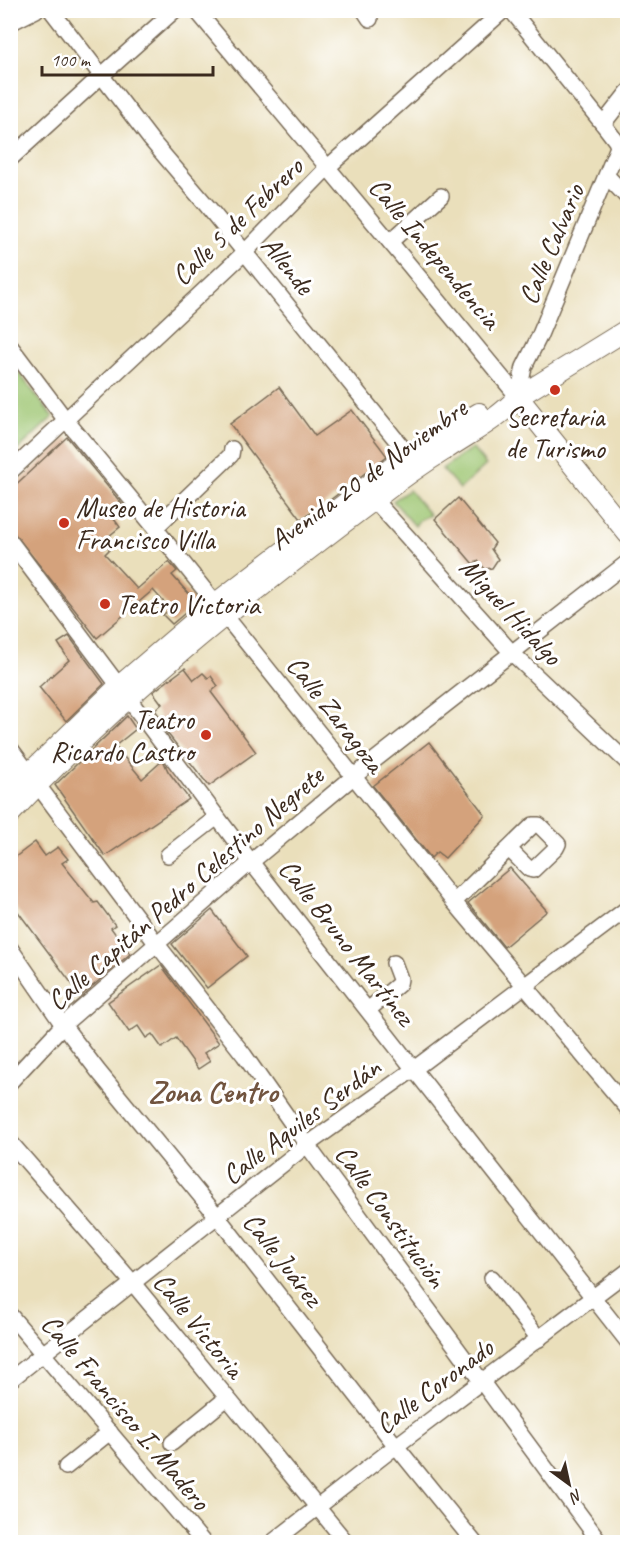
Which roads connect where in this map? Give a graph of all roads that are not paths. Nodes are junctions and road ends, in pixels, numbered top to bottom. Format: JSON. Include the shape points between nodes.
{"nodes":[{"id":1,"x":36,"y":10,"type":"edge"},
{"id":2,"x":51,"y":10,"type":"edge"},
{"id":3,"x":175,"y":10,"type":"edge"},
{"id":4,"x":196,"y":10,"type":"edge"},
{"id":5,"x":504,"y":10,"type":"edge"},
{"id":6,"x":512,"y":10,"type":"edge"},
{"id":7,"x":10,"y":23,"type":"edge"},
{"id":8,"x":101,"y":76,"type":"junction"},
{"id":9,"x":627,"y":92,"type":"edge"},
{"id":10,"x":603,"y":124,"type":"junction"},
{"id":11,"x":10,"y":159,"type":"edge"},
{"id":12,"x":327,"y":168,"type":"junction"},
{"id":13,"x":607,"y":176,"type":"junction"},
{"id":14,"x":441,"y":196,"type":"dead end"},
{"id":15,"x":627,"y":198,"type":"edge"},
{"id":16,"x":390,"y":242,"type":"junction"},
{"id":17,"x":245,"y":252,"type":"junction"},
{"id":18,"x":627,"y":328,"type":"edge"},
{"id":19,"x":10,"y":346,"type":"edge"},
{"id":20,"x":518,"y":398,"type":"junction"},
{"id":21,"x":65,"y":419,"type":"junction"},
{"id":22,"x":232,"y":449,"type":"dead end"},
{"id":23,"x":413,"y":461,"type":"junction"},
{"id":24,"x":10,"y":472,"type":"edge"},
{"id":25,"x":369,"y":494,"type":"junction"},
{"id":26,"x":155,"y":528,"type":"junction"},
{"id":27,"x":627,"y":534,"type":"edge"},
{"id":28,"x":10,"y":541,"type":"edge"},
{"id":29,"x":627,"y":562,"type":"edge"},
{"id":30,"x":220,"y":609,"type":"junction"},
{"id":31,"x":512,"y":653,"type":"junction"},
{"id":32,"x":124,"y":693,"type":"junction"},
{"id":33,"x":10,"y":748,"type":"edge"},
{"id":34,"x":627,"y":763,"type":"edge"},
{"id":35,"x":353,"y":777,"type":"junction"},
{"id":36,"x":34,"y":778,"type":"junction"},
{"id":37,"x":10,"y":792,"type":"edge"},
{"id":38,"x":10,"y":814,"type":"edge"},
{"id":39,"x":217,"y":817,"type":"junction"},
{"id":40,"x":508,"y":849,"type":"dead end"},
{"id":41,"x":168,"y":855,"type":"dead end"},
{"id":42,"x":251,"y":861,"type":"junction"},
{"id":43,"x":454,"y":902,"type":"junction"},
{"id":44,"x":627,"y":908,"type":"edge"},
{"id":45,"x":156,"y":943,"type":"junction"},
{"id":46,"x":10,"y":948,"type":"edge"},
{"id":47,"x":394,"y":963,"type":"dead end"},
{"id":48,"x":525,"y":986,"type":"junction"},
{"id":49,"x":368,"y":1010,"type":"junction"},
{"id":50,"x":63,"y":1026,"type":"junction"},
{"id":51,"x":414,"y":1069,"type":"junction"},
{"id":52,"x":10,"y":1082,"type":"edge"},
{"id":53,"x":627,"y":1109,"type":"edge"},
{"id":54,"x":10,"y":1142,"type":"edge"},
{"id":55,"x":308,"y":1145,"type":"junction"},
{"id":56,"x":217,"y":1216,"type":"junction"},
{"id":57,"x":627,"y":1271,"type":"edge"},
{"id":58,"x":492,"y":1278,"type":"dead end"},
{"id":59,"x":132,"y":1282,"type":"junction"},
{"id":60,"x":593,"y":1298,"type":"junction"},
{"id":61,"x":10,"y":1316,"type":"edge"},
{"id":62,"x":539,"y":1339,"type":"junction"},
{"id":63,"x":627,"y":1342,"type":"edge"},
{"id":64,"x":44,"y":1354,"type":"junction"},
{"id":65,"x":10,"y":1380,"type":"edge"},
{"id":66,"x":482,"y":1382,"type":"junction"},
{"id":67,"x":227,"y":1398,"type":"junction"},
{"id":68,"x":110,"y":1432,"type":"junction"},
{"id":69,"x":172,"y":1443,"type":"dead end"},
{"id":70,"x":396,"y":1446,"type":"junction"},
{"id":71,"x":66,"y":1467,"type":"dead end"},
{"id":72,"x":318,"y":1509,"type":"junction"},
{"id":73,"x":203,"y":1542,"type":"edge"},
{"id":74,"x":273,"y":1542,"type":"edge"},
{"id":75,"x":346,"y":1542,"type":"edge"},
{"id":76,"x":474,"y":1542,"type":"edge"},
{"id":77,"x":600,"y":1542,"type":"edge"}],
"edges":[{"from":1,"to":7,"type":"street"},
{"from":2,"to":8,"type":"street","name":"Allende"},
{"from":3,"to":8,"type":"street"},
{"from":4,"to":12,"type":"street","name":"Calle Independencia"},
{"from":5,"to":12,"type":"street","name":"Calle 5 de Febrero"},
{"from":6,"to":10,"type":"street"},
{"from":8,"to":11,"type":"street"},
{"from":8,"to":17,"type":"street","name":"Allende"},
{"from":9,"to":10,"type":"street"},
{"from":10,"to":13,"type":"street","name":"Calle Calvario","via":[[618,144]]},
{"from":12,"to":16,"type":"street","name":"Calle Independencia"},
{"from":12,"to":17,"type":"street","name":"Calle 5 de Febrero"},
{"from":13,"to":15,"type":"street"},
{"from":13,"to":20,"type":"street","name":"Calle Calvario","via":[[524,367]]},
{"from":14,"to":16,"type":"street"},
{"from":16,"to":20,"type":"street","name":"Calle Independencia"},
{"from":17,"to":21,"type":"street","name":"Calle 5 de Febrero"},
{"from":17,"to":23,"type":"street","name":"Allende"},
{"from":18,"to":20,"type":"main road","name":"Avenida 20 de Noviembre"},
{"from":19,"to":21,"type":"street","name":"Calle Zaragoza"},
{"from":20,"to":23,"type":"main road","name":"Avenida 20 de Noviembre","via":[[498,402]]},
{"from":20,"to":27,"type":"main road","name":"Calle Independencia"},
{"from":21,"to":24,"type":"street","name":"Calle 5 de Febrero"},
{"from":21,"to":26,"type":"street","name":"Calle Zaragoza"},
{"from":22,"to":26,"type":"street","via":[[231,455]]},
{"from":23,"to":25,"type":"main road","name":"Avenida 20 de Noviembre"},
{"from":25,"to":30,"type":"main road","name":"Avenida 20 de Noviembre"},
{"from":25,"to":31,"type":"street","name":"Miguel Hidalgo"},
{"from":26,"to":30,"type":"street","name":"Calle Zaragoza"},
{"from":28,"to":32,"type":"street","name":"Calle Bruno Martínez"},
{"from":29,"to":31,"type":"street","name":"Calle Capitán Pedro Celestino Negrete"},
{"from":30,"to":32,"type":"main road","name":"Avenida 20 de Noviembre"},
{"from":30,"to":35,"type":"street","name":"Calle Zaragoza"},
{"from":31,"to":34,"type":"street","name":"Miguel Hidalgo"},
{"from":31,"to":35,"type":"street","name":"Calle Capitán Pedro Celestino Negrete"},
{"from":32,"to":36,"type":"main road","name":"Avenida 20 de Noviembre"},
{"from":32,"to":39,"type":"street","name":"Calle Bruno Martínez"},
{"from":33,"to":36,"type":"street","name":"Calle Constitución"},
{"from":35,"to":42,"type":"street","name":"Calle Capitán Pedro Celestino Negrete"},
{"from":35,"to":43,"type":"street","name":"Calle Zaragoza"},
{"from":36,"to":37,"type":"main road","name":"Avenida 20 de Noviembre"},
{"from":36,"to":38,"type":"main road","name":"Avenida 20 de Noviembre"},
{"from":36,"to":45,"type":"street","name":"Calle Constitución"},
{"from":39,"to":41,"type":"street"},
{"from":39,"to":42,"type":"street","name":"Calle Bruno Martínez"},
{"from":40,"to":43,"type":"street"},
{"from":42,"to":45,"type":"street","name":"Calle Capitán Pedro Celestino Negrete"},
{"from":42,"to":49,"type":"street","name":"Calle Bruno Martínez"},
{"from":43,"to":48,"type":"street","name":"Calle Zaragoza"},
{"from":44,"to":48,"type":"street","name":"Calle Aquiles Serdán"},
{"from":45,"to":50,"type":"street","name":"Calle Capitán Pedro Celestino Negrete"},
{"from":45,"to":55,"type":"street","name":"Calle Constitución"},
{"from":46,"to":50,"type":"street","name":"Calle Juárez"},
{"from":47,"to":49,"type":"street","via":[[399,984]]},
{"from":48,"to":51,"type":"street","name":"Calle Aquiles Serdán"},
{"from":48,"to":53,"type":"street","name":"Calle Zaragoza"},
{"from":49,"to":51,"type":"street","name":"Calle Bruno Martínez"},
{"from":50,"to":52,"type":"street","name":"Calle Capitán Pedro Celestino Negrete"},
{"from":50,"to":56,"type":"street","name":"Calle Juárez"},
{"from":51,"to":55,"type":"street","name":"Calle Aquiles Serdán"},
{"from":51,"to":60,"type":"street","name":"Calle Bruno Martínez"},
{"from":54,"to":59,"type":"street","name":"Calle Victoria"},
{"from":55,"to":56,"type":"street","name":"Calle Aquiles Serdán"},
{"from":55,"to":66,"type":"street","name":"Calle Constitución"},
{"from":56,"to":59,"type":"street","name":"Calle Aquiles Serdán"},
{"from":56,"to":70,"type":"street","name":"Calle Juárez"},
{"from":57,"to":60,"type":"street","name":"Calle Coronado"},
{"from":58,"to":62,"type":"street"},
{"from":59,"to":64,"type":"street","name":"Calle Aquiles Serdán"},
{"from":59,"to":67,"type":"street","name":"Calle Victoria"},
{"from":60,"to":62,"type":"street","name":"Calle Coronado"},
{"from":60,"to":63,"type":"street","name":"Calle Bruno Martínez"},
{"from":61,"to":64,"type":"street","name":"Calle Francisco I. Madero"},
{"from":62,"to":66,"type":"street","name":"Calle Coronado"},
{"from":64,"to":65,"type":"street","name":"Calle Aquiles Serdán"},
{"from":64,"to":68,"type":"street","name":"Calle Francisco I. Madero"},
{"from":66,"to":70,"type":"street","name":"Calle Coronado"},
{"from":66,"to":77,"type":"street","name":"Calle Constitución"},
{"from":67,"to":69,"type":"street"},
{"from":67,"to":72,"type":"street","name":"Calle Victoria"},
{"from":68,"to":71,"type":"street"},
{"from":68,"to":73,"type":"street","name":"Calle Francisco I. Madero"},
{"from":70,"to":72,"type":"street","name":"Calle Coronado"},
{"from":70,"to":76,"type":"street","name":"Calle Juárez"},
{"from":72,"to":74,"type":"street","name":"Calle Coronado"},
{"from":72,"to":75,"type":"street","name":"Calle Victoria"}]}
